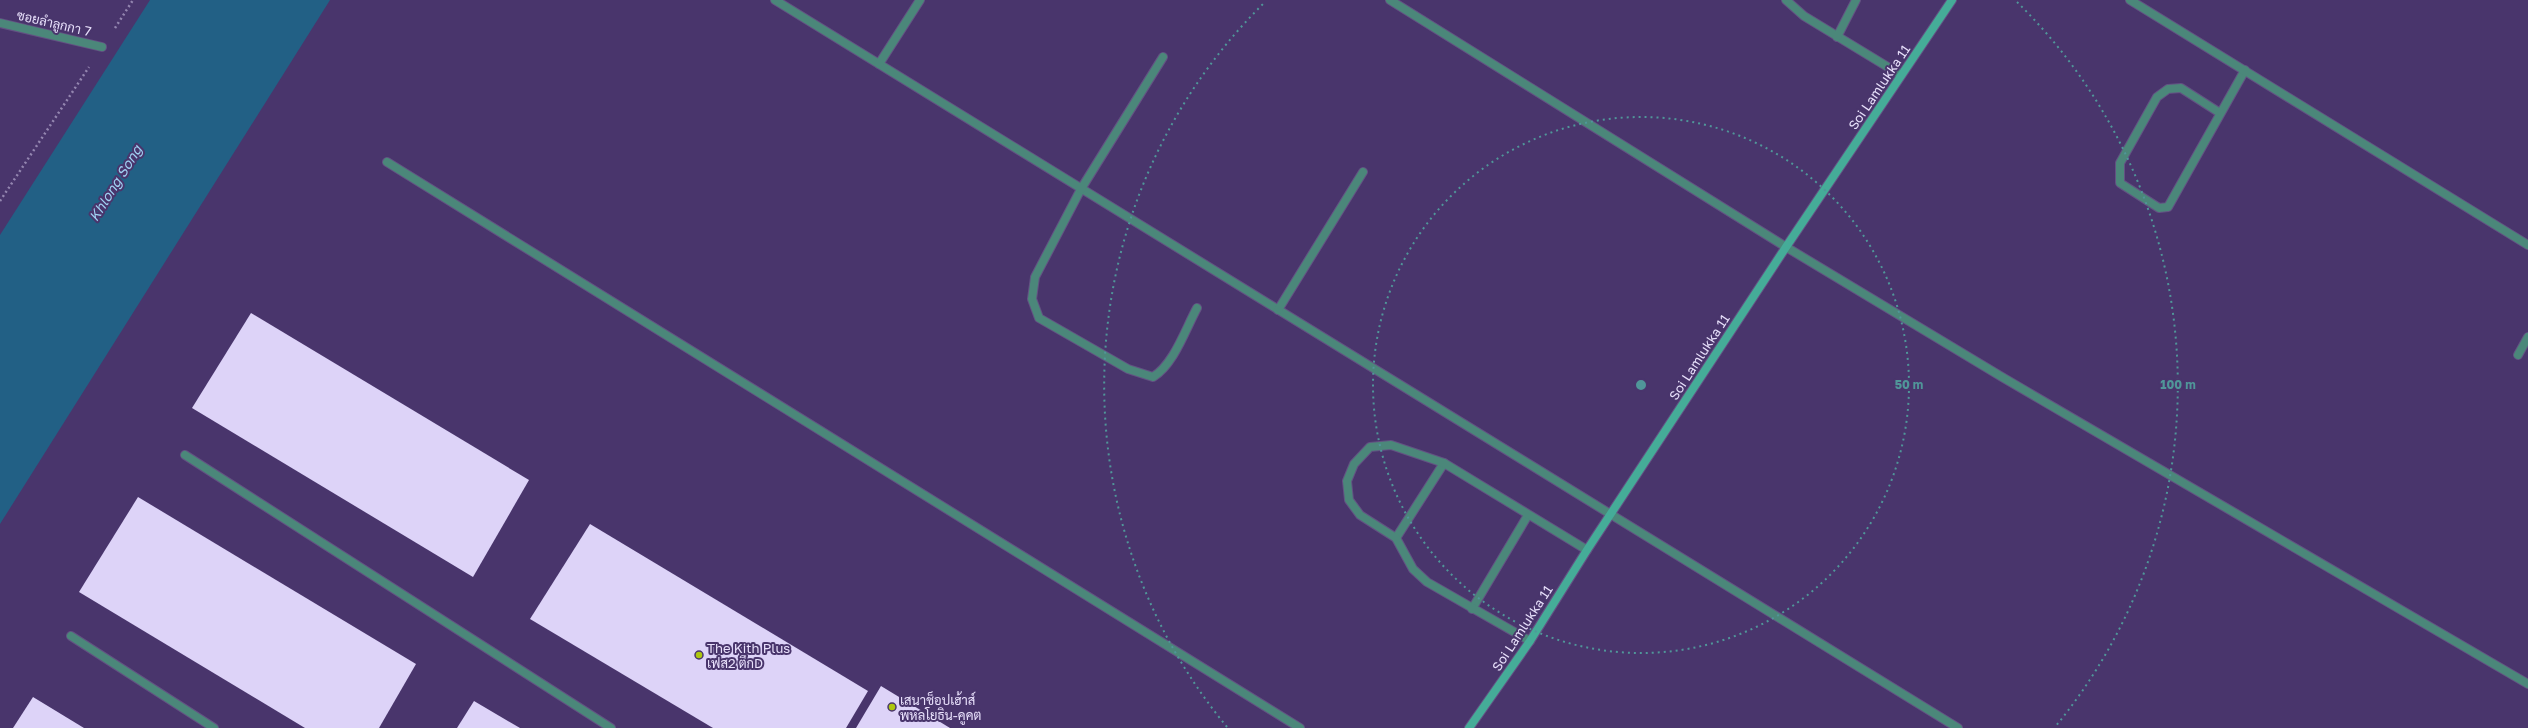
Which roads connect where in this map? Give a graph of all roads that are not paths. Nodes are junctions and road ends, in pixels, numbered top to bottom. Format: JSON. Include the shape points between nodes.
{"nodes":[{"id":1,"x":775,"y":0,"type":"edge"},
{"id":2,"x":920,"y":0,"type":"edge"},
{"id":3,"x":1390,"y":0,"type":"edge"},
{"id":4,"x":1786,"y":0,"type":"edge"},
{"id":5,"x":1856,"y":0,"type":"edge"},
{"id":6,"x":1952,"y":0,"type":"edge"},
{"id":7,"x":2130,"y":0,"type":"edge"},
{"id":8,"x":0,"y":23,"type":"edge"},
{"id":9,"x":1837,"y":37,"type":"junction"},
{"id":10,"x":102,"y":47,"type":"road end"},
{"id":11,"x":1163,"y":57,"type":"dead end"},
{"id":12,"x":879,"y":64,"type":"junction"},
{"id":13,"x":2245,"y":70,"type":"junction"},
{"id":14,"x":1901,"y":75,"type":"junction"},
{"id":15,"x":2220,"y":113,"type":"junction"},
{"id":16,"x":387,"y":162,"type":"dead end"},
{"id":17,"x":1363,"y":172,"type":"dead end"},
{"id":18,"x":1081,"y":188,"type":"junction"},
{"id":19,"x":2528,"y":245,"type":"edge"},
{"id":20,"x":1786,"y":247,"type":"junction"},
{"id":21,"x":1197,"y":308,"type":"dead end"},
{"id":22,"x":1278,"y":310,"type":"junction"},
{"id":23,"x":2528,"y":337,"type":"edge"},
{"id":24,"x":2518,"y":354,"type":"dead end"},
{"id":25,"x":185,"y":455,"type":"dead end"},
{"id":26,"x":1444,"y":462,"type":"junction"},
{"id":27,"x":1611,"y":514,"type":"junction"},
{"id":28,"x":1528,"y":515,"type":"junction"},
{"id":29,"x":1396,"y":538,"type":"junction"},
{"id":30,"x":1587,"y":550,"type":"junction"},
{"id":31,"x":1472,"y":609,"type":"junction"},
{"id":32,"x":71,"y":636,"type":"dead end"},
{"id":33,"x":1530,"y":641,"type":"junction"},
{"id":34,"x":2528,"y":684,"type":"edge"},
{"id":35,"x":214,"y":728,"type":"edge"},
{"id":36,"x":611,"y":728,"type":"edge"},
{"id":37,"x":1300,"y":728,"type":"edge"},
{"id":38,"x":1469,"y":728,"type":"edge"},
{"id":39,"x":1958,"y":728,"type":"edge"}],
"edges":[{"from":1,"to":12,"type":"street"},
{"from":2,"to":12,"type":"street"},
{"from":3,"to":20,"type":"street"},
{"from":4,"to":9,"type":"street","via":[[1804,16]]},
{"from":5,"to":9,"type":"street"},
{"from":6,"to":14,"type":"street","name":"Soi Lamlukka 11"},
{"from":7,"to":13,"type":"street"},
{"from":8,"to":10,"type":"street","name":"ซอยลำลูกกา 7"},
{"from":9,"to":14,"type":"street"},
{"from":11,"to":18,"type":"street"},
{"from":12,"to":18,"type":"street"},
{"from":13,"to":15,"type":"street"},
{"from":13,"to":19,"type":"street"},
{"from":14,"to":20,"type":"street","name":"Soi Lamlukka 11"},
{"from":15,"to":15,"type":"street","via":[[2168,207],[2159,208],[2120,183],[2120,163],[2157,97],[2168,89],[2181,88]]},
{"from":16,"to":37,"type":"street"},
{"from":17,"to":22,"type":"street"},
{"from":18,"to":21,"type":"street","via":[[1035,277],[1032,299],[1039,318],[1128,369],[1153,377],[1160,373],[1171,358]]},
{"from":18,"to":22,"type":"street"},
{"from":20,"to":27,"type":"street","name":"Soi Lamlukka 11"},
{"from":20,"to":34,"type":"street","via":[[2002,377]]},
{"from":22,"to":27,"type":"street"},
{"from":23,"to":24,"type":"street"},
{"from":25,"to":36,"type":"street"},
{"from":26,"to":28,"type":"street"},
{"from":26,"to":29,"type":"street"},
{"from":26,"to":29,"type":"street","via":[[1391,444],[1370,447],[1354,464],[1347,482],[1349,500],[1360,516]]},
{"from":27,"to":30,"type":"street","name":"Soi Lamlukka 11"},
{"from":27,"to":39,"type":"street"},
{"from":28,"to":30,"type":"street"},
{"from":28,"to":31,"type":"street"},
{"from":29,"to":31,"type":"street","via":[[1413,569],[1427,582]]},
{"from":30,"to":33,"type":"street","name":"Soi Lamlukka 11"},
{"from":31,"to":33,"type":"street"},
{"from":32,"to":35,"type":"street"},
{"from":33,"to":38,"type":"street","name":"Soi Lamlukka 11"}]}
